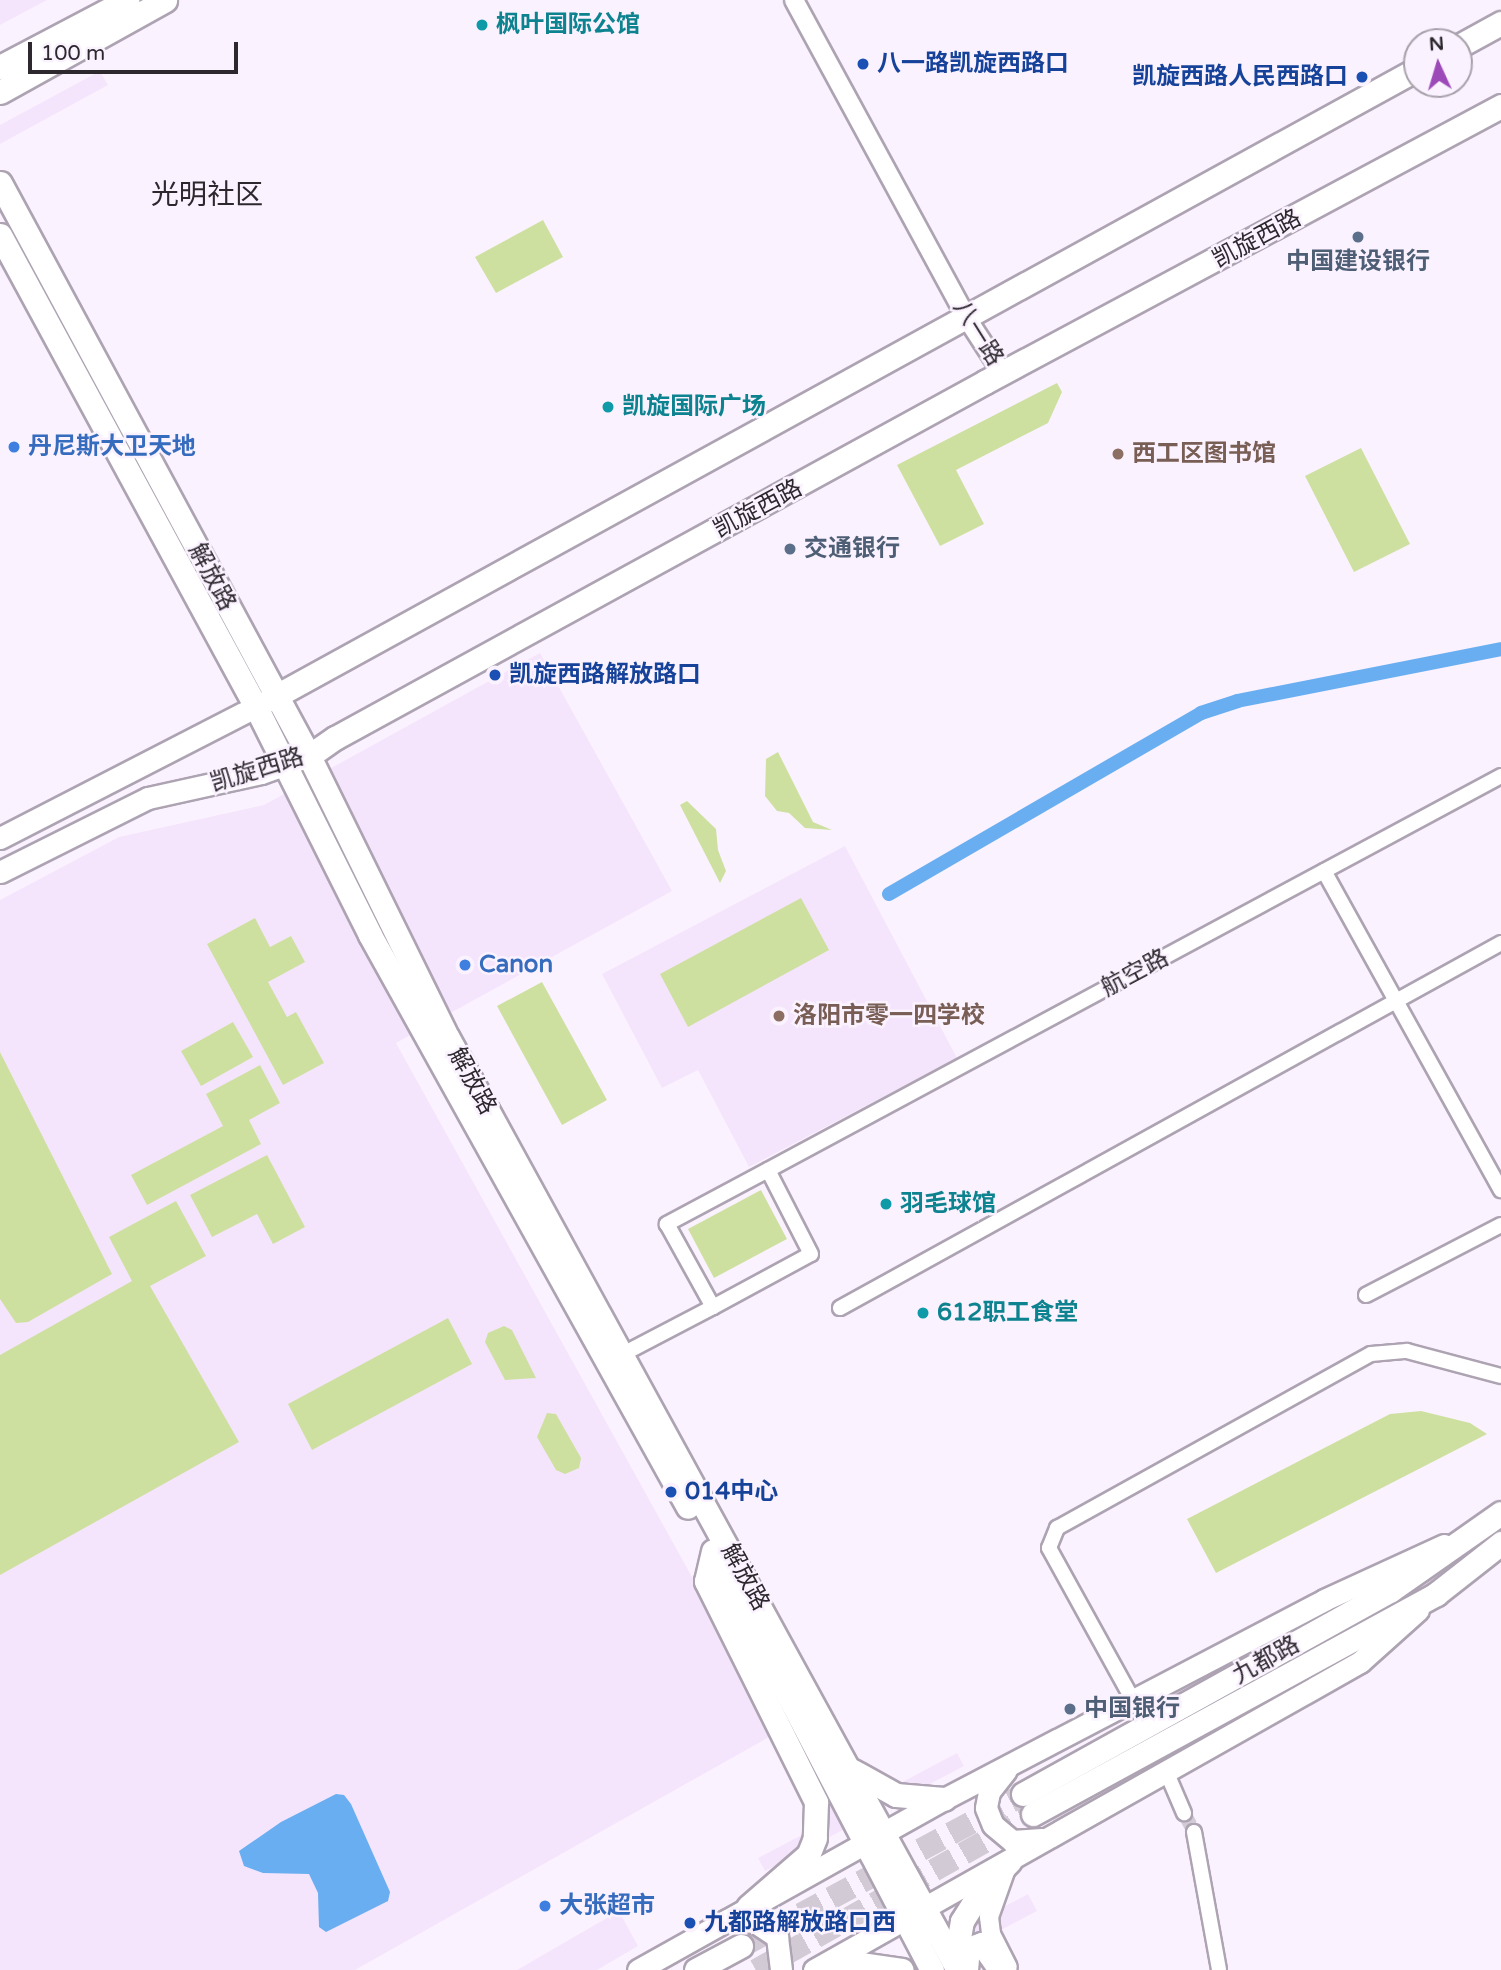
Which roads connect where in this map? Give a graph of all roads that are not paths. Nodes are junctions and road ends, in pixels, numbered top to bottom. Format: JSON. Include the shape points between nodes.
{"nodes":[{"id":1,"x":127,"y":0,"type":"edge"},
{"id":2,"x":165,"y":0,"type":"edge"},
{"id":3,"x":794,"y":0,"type":"edge"},
{"id":4,"x":805,"y":0,"type":"edge"},
{"id":5,"x":1501,"y":23,"type":"edge"},
{"id":6,"x":1473,"y":38,"type":"edge"},
{"id":7,"x":0,"y":67,"type":"edge"},
{"id":8,"x":1403,"y":77,"type":"edge"},
{"id":9,"x":0,"y":92,"type":"edge"},
{"id":10,"x":1501,"y":106,"type":"edge"},
{"id":11,"x":0,"y":183,"type":"edge"},
{"id":12,"x":0,"y":235,"type":"edge"},
{"id":13,"x":970,"y":314,"type":"junction"},
{"id":14,"x":1003,"y":374,"type":"junction"},
{"id":15,"x":276,"y":696,"type":"junction"},
{"id":16,"x":256,"y":707,"type":"junction"},
{"id":17,"x":309,"y":757,"type":"junction"},
{"id":18,"x":286,"y":766,"type":"junction"},
{"id":19,"x":1501,"y":776,"type":"edge"},
{"id":20,"x":0,"y":838,"type":"edge"},
{"id":21,"x":1324,"y":871,"type":"junction"},
{"id":22,"x":0,"y":872,"type":"edge"},
{"id":23,"x":1501,"y":943,"type":"edge"},
{"id":24,"x":1396,"y":1001,"type":"junction"},
{"id":25,"x":768,"y":1170,"type":"junction"},
{"id":26,"x":1501,"y":1190,"type":"edge"},
{"id":27,"x":1501,"y":1225,"type":"edge"},
{"id":28,"x":1366,"y":1295,"type":"dead end"},
{"id":29,"x":713,"y":1307,"type":"junction"},
{"id":30,"x":840,"y":1308,"type":"dead end"},
{"id":31,"x":623,"y":1354,"type":"junction"},
{"id":32,"x":1501,"y":1376,"type":"edge"},
{"id":33,"x":1501,"y":1513,"type":"edge"},
{"id":34,"x":1478,"y":1529,"type":"junction"},
{"id":35,"x":1501,"y":1543,"type":"edge"},
{"id":36,"x":713,"y":1551,"type":"junction"},
{"id":37,"x":1436,"y":1594,"type":"junction"},
{"id":38,"x":1135,"y":1702,"type":"junction"},
{"id":39,"x":1010,"y":1766,"type":"junction"},
{"id":40,"x":851,"y":1770,"type":"junction"},
{"id":41,"x":1166,"y":1771,"type":"junction"},
{"id":42,"x":944,"y":1799,"type":"junction"},
{"id":43,"x":1185,"y":1813,"type":"tunnel mouth"},
{"id":44,"x":1194,"y":1832,"type":"tunnel mouth"},
{"id":45,"x":875,"y":1837,"type":"junction"},
{"id":46,"x":1047,"y":1839,"type":"junction"},
{"id":47,"x":1009,"y":1863,"type":"junction"},
{"id":48,"x":748,"y":1907,"type":"junction"},
{"id":49,"x":916,"y":1913,"type":"junction"},
{"id":50,"x":727,"y":1920,"type":"junction"},
{"id":51,"x":741,"y":1946,"type":"tunnel mouth"},
{"id":52,"x":638,"y":1970,"type":"edge"},
{"id":53,"x":696,"y":1970,"type":"edge"},
{"id":54,"x":781,"y":1970,"type":"edge"},
{"id":55,"x":814,"y":1970,"type":"edge"},
{"id":56,"x":840,"y":1970,"type":"edge"},
{"id":57,"x":902,"y":1970,"type":"edge"},
{"id":58,"x":932,"y":1970,"type":"edge"},
{"id":59,"x":962,"y":1970,"type":"edge"},
{"id":60,"x":1000,"y":1970,"type":"edge"},
{"id":61,"x":1010,"y":1970,"type":"edge"},
{"id":62,"x":1219,"y":1970,"type":"edge"}],
"edges":[{"from":1,"to":7,"type":"main road"},
{"from":2,"to":9,"type":"main road"},
{"from":3,"to":13,"type":"street","name":"八一路"},
{"from":4,"to":13,"type":"street","name":"八一路"},
{"from":5,"to":6,"type":"main road"},
{"from":8,"to":13,"type":"main road","name":"凯旋西路"},
{"from":10,"to":14,"type":"main road","name":"凯旋西路"},
{"from":11,"to":15,"type":"main road","name":"解放路"},
{"from":12,"to":16,"type":"main road","name":"解放路"},
{"from":13,"to":14,"type":"street","name":"八一路"},
{"from":13,"to":15,"type":"main road","name":"凯旋西路"},
{"from":14,"to":17,"type":"main road","name":"凯旋西路","via":[[369,718]]},
{"from":15,"to":16,"type":"main road","name":"凯旋西路"},
{"from":15,"to":17,"type":"main road","name":"解放路"},
{"from":16,"to":18,"type":"main road","name":"解放路"},
{"from":16,"to":20,"type":"main road","name":"凯旋西路"},
{"from":17,"to":18,"type":"main road","name":"凯旋西路"},
{"from":17,"to":31,"type":"main road","name":"解放路","via":[[448,1038]]},
{"from":18,"to":22,"type":"main road","name":"凯旋西路","via":[[148,798]]},
{"from":18,"to":36,"type":"main road","name":"解放路","via":[[425,1036]]},
{"from":19,"to":21,"type":"street","name":"航空路"},
{"from":21,"to":24,"type":"street"},
{"from":21,"to":25,"type":"street","name":"航空路"},
{"from":23,"to":24,"type":"street"},
{"from":24,"to":26,"type":"street"},
{"from":24,"to":30,"type":"street"},
{"from":25,"to":29,"type":"street","via":[[811,1254]]},
{"from":25,"to":29,"type":"street","name":"航空路","via":[[667,1224]]},
{"from":27,"to":28,"type":"street"},
{"from":29,"to":31,"type":"street"},
{"from":31,"to":40,"type":"main road","name":"解放路"},
{"from":32,"to":38,"type":"street","via":[[1407,1351],[1371,1354],[1057,1528],[1049,1548]]},
{"from":33,"to":34,"type":"main road","name":"九都路"},
{"from":34,"to":37,"type":"main road","name":"九都路","via":[[1391,1590],[1028,1804]]},
{"from":34,"to":38,"type":"main road","via":[[1324,1600]]},
{"from":35,"to":37,"type":"main road","name":"九都路"},
{"from":36,"to":45,"type":"main road","name":"解放路"},
{"from":36,"to":48,"type":"main road","via":[[706,1581],[816,1802],[815,1838],[808,1855]]},
{"from":37,"to":41,"type":"main road","via":[[1360,1662]]},
{"from":38,"to":39,"type":"main road"},
{"from":39,"to":42,"type":"main road"},
{"from":39,"to":46,"type":"main road","via":[[989,1792],[986,1808],[992,1825],[1012,1842]]},
{"from":40,"to":42,"type":"main road","via":[[896,1795]]},
{"from":40,"to":45,"type":"main road","name":"解放路"},
{"from":41,"to":43,"type":"street"},
{"from":41,"to":46,"type":"main road"},
{"from":42,"to":45,"type":"main road"},
{"from":44,"to":62,"type":"street"},
{"from":45,"to":48,"type":"main road"},
{"from":45,"to":49,"type":"main road","name":"解放路"},
{"from":46,"to":47,"type":"main road"},
{"from":47,"to":49,"type":"main road"},
{"from":47,"to":59,"type":"main road","via":[[981,1891],[962,1921],[957,1949]]},
{"from":47,"to":61,"type":"street","via":[[989,1917],[991,1934]]},
{"from":48,"to":50,"type":"main road"},
{"from":49,"to":55,"type":"main road"},
{"from":49,"to":58,"type":"main road","name":"解放路"},
{"from":49,"to":59,"type":"main road","name":"解放路"},
{"from":50,"to":52,"type":"main road"},
{"from":50,"to":54,"type":"main road","via":[[755,1922],[777,1937]]},
{"from":51,"to":53,"type":"main road"},
{"from":56,"to":57,"type":"main road","via":[[862,1964]]},
{"from":59,"to":60,"type":"main road","via":[[968,1950],[982,1944]]}]}
